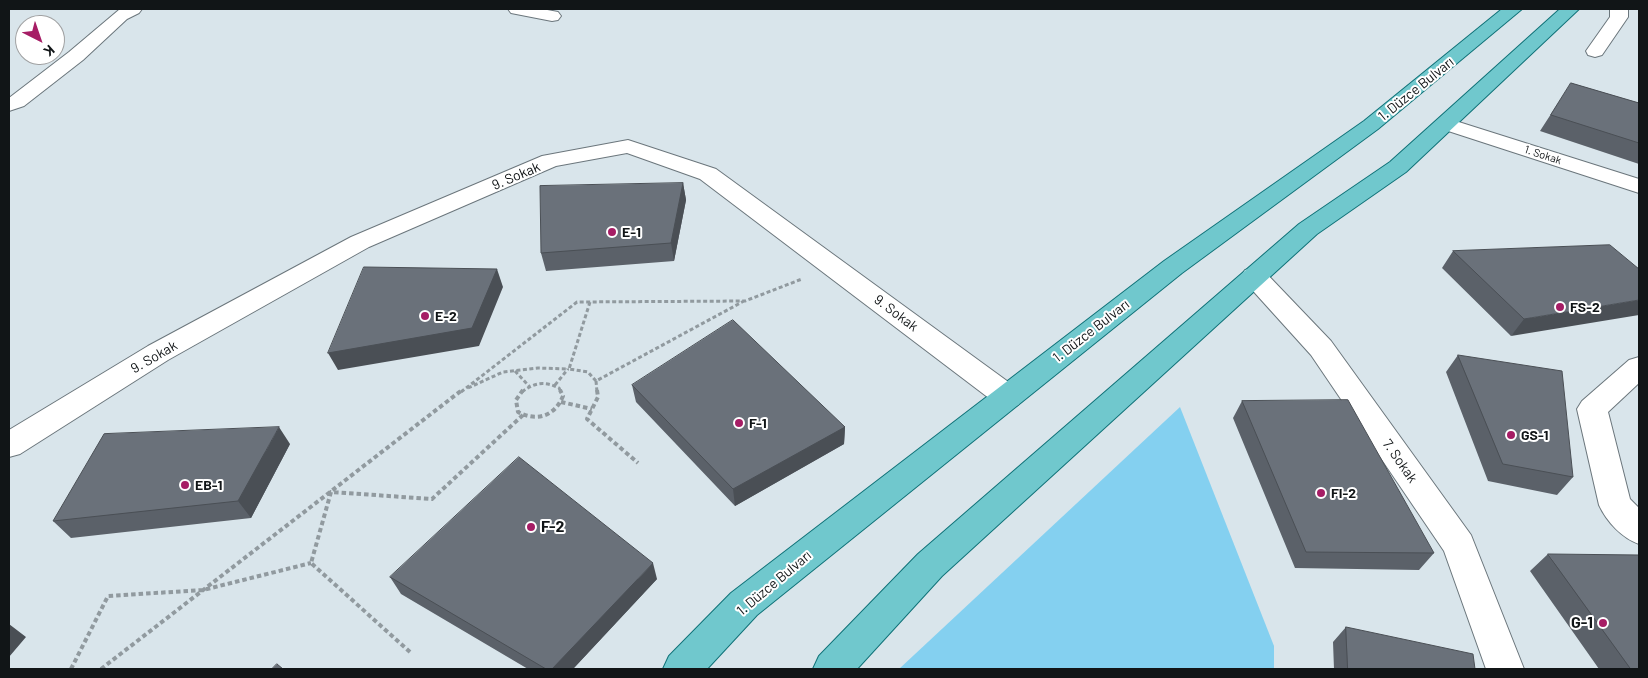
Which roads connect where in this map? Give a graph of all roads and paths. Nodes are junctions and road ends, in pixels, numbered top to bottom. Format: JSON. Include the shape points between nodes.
{"nodes":[{"id":1,"x":133,"y":9,"type":"edge"},
{"id":2,"x":517,"y":9,"type":"edge"},
{"id":3,"x":1513,"y":9,"type":"edge"},
{"id":4,"x":1570,"y":9,"type":"edge"},
{"id":5,"x":1619,"y":9,"type":"edge"},
{"id":6,"x":552,"y":16,"type":"dead end"},
{"id":7,"x":1595,"y":51,"type":"dead end"},
{"id":8,"x":9,"y":105,"type":"edge"},
{"id":9,"x":1446,"y":124,"type":"junction"},
{"id":10,"x":1639,"y":186,"type":"edge"},
{"id":11,"x":833,"y":266,"type":"junction"},
{"id":12,"x":1254,"y":276,"type":"junction"},
{"id":13,"x":745,"y":301,"type":"junction"},
{"id":14,"x":590,"y":302,"type":"junction"},
{"id":15,"x":1639,"y":367,"type":"edge"},
{"id":16,"x":569,"y":369,"type":"junction"},
{"id":17,"x":515,"y":371,"type":"junction"},
{"id":18,"x":596,"y":380,"type":"junction"},
{"id":19,"x":555,"y":384,"type":"junction"},
{"id":20,"x":529,"y":386,"type":"junction"},
{"id":21,"x":461,"y":392,"type":"junction"},
{"id":22,"x":1008,"y":397,"type":"junction"},
{"id":23,"x":561,"y":402,"type":"junction"},
{"id":24,"x":592,"y":409,"type":"junction"},
{"id":25,"x":522,"y":415,"type":"junction"},
{"id":26,"x":9,"y":445,"type":"edge"},
{"id":27,"x":638,"y":462,"type":"dead end"},
{"id":28,"x":330,"y":492,"type":"junction"},
{"id":29,"x":1639,"y":530,"type":"edge"},
{"id":30,"x":312,"y":563,"type":"junction"},
{"id":31,"x":203,"y":590,"type":"junction"},
{"id":32,"x":410,"y":652,"type":"dead end"},
{"id":33,"x":71,"y":669,"type":"edge"},
{"id":34,"x":101,"y":669,"type":"edge"},
{"id":35,"x":682,"y":669,"type":"edge"},
{"id":36,"x":832,"y":669,"type":"edge"},
{"id":37,"x":1505,"y":669,"type":"edge"}],
"edges":[{"from":1,"to":8,"type":"street","via":[[121,15],[76,56]]},
{"from":2,"to":6,"type":"street"},
{"from":3,"to":22,"type":"main road","name":"1. Düzce Bulvarı","via":[[1371,125],[1173,267]]},
{"from":4,"to":9,"type":"main road"},
{"from":5,"to":7,"type":"street","via":[[1619,17]]},
{"from":9,"to":10,"type":"street","name":"1. Sokak"},
{"from":9,"to":12,"type":"main road","via":[[1398,167],[1308,229]]},
{"from":11,"to":13,"type":"path"},
{"from":11,"to":22,"type":"street","name":"9. Sokak"},
{"from":11,"to":26,"type":"street","name":"9. Sokak","via":[[708,174],[628,146],[550,161],[360,242],[158,353]]},
{"from":12,"to":36,"type":"main road","via":[[930,565]]},
{"from":12,"to":37,"type":"street","name":"7. Sokak","via":[[1321,348],[1459,545]]},
{"from":13,"to":14,"type":"path"},
{"from":13,"to":18,"type":"path"},
{"from":14,"to":16,"type":"path"},
{"from":14,"to":21,"type":"path","via":[[577,302]]},
{"from":15,"to":29,"type":"street","via":[[1592,409],[1615,505]]},
{"from":16,"to":17,"type":"path"},
{"from":16,"to":18,"type":"path","via":[[588,372]]},
{"from":16,"to":19,"type":"path"},
{"from":17,"to":20,"type":"path"},
{"from":17,"to":21,"type":"path","via":[[503,372]]},
{"from":18,"to":24,"type":"path","via":[[598,397]]},
{"from":19,"to":20,"type":"path","via":[[543,382]]},
{"from":19,"to":23,"type":"path","via":[[562,392]]},
{"from":20,"to":25,"type":"path","via":[[515,401]]},
{"from":21,"to":28,"type":"path"},
{"from":22,"to":35,"type":"main road","name":"1. Düzce Bulvarı","via":[[744,604]]},
{"from":23,"to":24,"type":"path"},
{"from":23,"to":25,"type":"path","via":[[545,415]]},
{"from":24,"to":27,"type":"path","via":[[587,419]]},
{"from":25,"to":28,"type":"path","via":[[432,499]]},
{"from":28,"to":30,"type":"path"},
{"from":28,"to":31,"type":"path"},
{"from":30,"to":31,"type":"path"},
{"from":30,"to":32,"type":"path"},
{"from":31,"to":33,"type":"path","via":[[108,596]]},
{"from":31,"to":34,"type":"path"}]}
